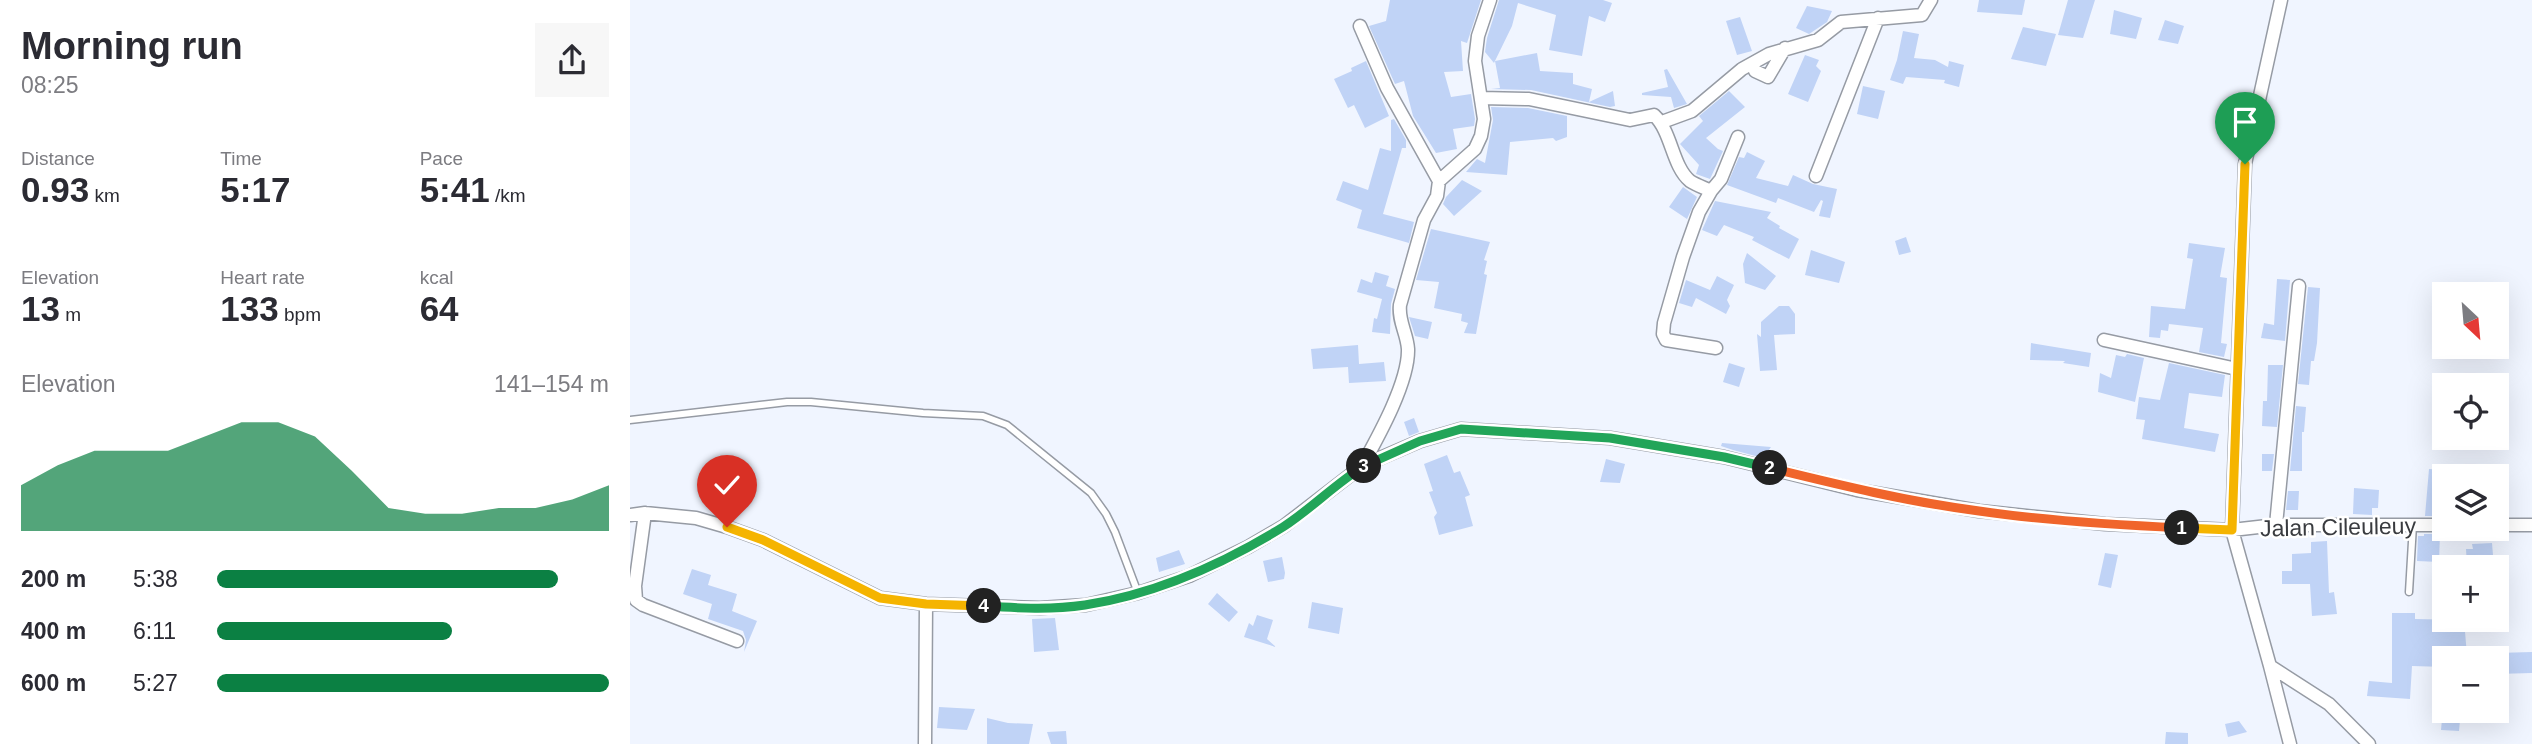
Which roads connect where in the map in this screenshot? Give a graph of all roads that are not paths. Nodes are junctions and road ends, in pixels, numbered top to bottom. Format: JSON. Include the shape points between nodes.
{"nodes":[{"id":1,"x":1490,"y":0,"type":"edge"},
{"id":2,"x":1931,"y":0,"type":"edge"},
{"id":3,"x":2281,"y":0,"type":"edge"},
{"id":4,"x":1878,"y":18,"type":"junction"},
{"id":5,"x":1360,"y":26,"type":"dead end"},
{"id":6,"x":1785,"y":48,"type":"junction"},
{"id":7,"x":1755,"y":71,"type":"dead end"},
{"id":8,"x":1481,"y":98,"type":"junction"},
{"id":9,"x":1662,"y":122,"type":"junction"},
{"id":10,"x":1738,"y":137,"type":"dead end"},
{"id":11,"x":1816,"y":176,"type":"dead end"},
{"id":12,"x":1439,"y":181,"type":"junction"},
{"id":13,"x":1711,"y":191,"type":"junction"},
{"id":14,"x":2299,"y":286,"type":"dead end"},
{"id":15,"x":2104,"y":340,"type":"dead end"},
{"id":16,"x":1716,"y":348,"type":"dead end"},
{"id":17,"x":2237,"y":369,"type":"junction"},
{"id":18,"x":630,"y":420,"type":"edge"},
{"id":19,"x":1362,"y":467,"type":"junction"},
{"id":20,"x":645,"y":513,"type":"junction"},
{"id":21,"x":630,"y":515,"type":"edge"},
{"id":22,"x":2276,"y":525,"type":"junction"},
{"id":23,"x":2413,"y":525,"type":"junction"},
{"id":24,"x":2432,"y":525,"type":"edge"},
{"id":25,"x":2509,"y":525,"type":"edge"},
{"id":26,"x":2532,"y":525,"type":"edge"},
{"id":27,"x":2232,"y":530,"type":"junction"},
{"id":28,"x":2409,"y":592,"type":"dead end"},
{"id":29,"x":1138,"y":593,"type":"junction"},
{"id":30,"x":926,"y":604,"type":"junction"},
{"id":31,"x":737,"y":641,"type":"dead end"},
{"id":32,"x":2270,"y":666,"type":"junction"},
{"id":33,"x":925,"y":744,"type":"edge"},
{"id":34,"x":2290,"y":744,"type":"edge"},
{"id":35,"x":2369,"y":744,"type":"edge"}],
"edges":[{"from":1,"to":8,"type":"street","via":[[1476,47]]},
{"from":2,"to":4,"type":"street","via":[[1922,15]]},
{"from":3,"to":17,"type":"street","via":[[2245,164]]},
{"from":4,"to":6,"type":"street","via":[[1841,22],[1818,40]]},
{"from":4,"to":11,"type":"street"},
{"from":5,"to":12,"type":"street","via":[[1387,88]]},
{"from":6,"to":7,"type":"street","via":[[1768,78]]},
{"from":6,"to":9,"type":"street","via":[[1742,69],[1692,111]]},
{"from":8,"to":9,"type":"street","via":[[1529,99],[1630,120],[1654,115]]},
{"from":8,"to":12,"type":"street","via":[[1484,120],[1475,149]]},
{"from":9,"to":13,"type":"street","via":[[1683,171],[1692,182]]},
{"from":10,"to":13,"type":"street","via":[[1721,179]]},
{"from":12,"to":19,"type":"street","via":[[1400,305],[1407,361],[1386,420]]},
{"from":13,"to":16,"type":"street","via":[[1683,257],[1663,334],[1672,342]]},
{"from":14,"to":22,"type":"street"},
{"from":15,"to":17,"type":"street"},
{"from":17,"to":27,"type":"street"},
{"from":18,"to":29,"type":"lane","via":[[811,402],[996,420],[1015,430],[1091,493],[1115,532]]},
{"from":19,"to":27,"type":"street","name":"Jalan Cileuleuy","via":[[1461,429],[1610,438],[1979,511],[2105,524]]},
{"from":19,"to":29,"type":"street","via":[[1248,547],[1189,576]]},
{"from":20,"to":21,"type":"street"},
{"from":20,"to":30,"type":"street","via":[[696,518],[727,527],[880,598]]},
{"from":20,"to":31,"type":"street","via":[[636,600]]},
{"from":22,"to":23,"type":"street","name":"Jalan Cileuleuy"},
{"from":22,"to":27,"type":"street","name":"Jalan Cileuleuy"},
{"from":23,"to":24,"type":"street","name":"Jalan Cileuleuy"},
{"from":23,"to":28,"type":"lane"},
{"from":25,"to":26,"type":"street"},
{"from":27,"to":32,"type":"street"},
{"from":29,"to":30,"type":"street","via":[[1086,605],[1040,608]]},
{"from":30,"to":33,"type":"street"},
{"from":32,"to":34,"type":"street"},
{"from":32,"to":35,"type":"street","via":[[2329,704]]}]}
